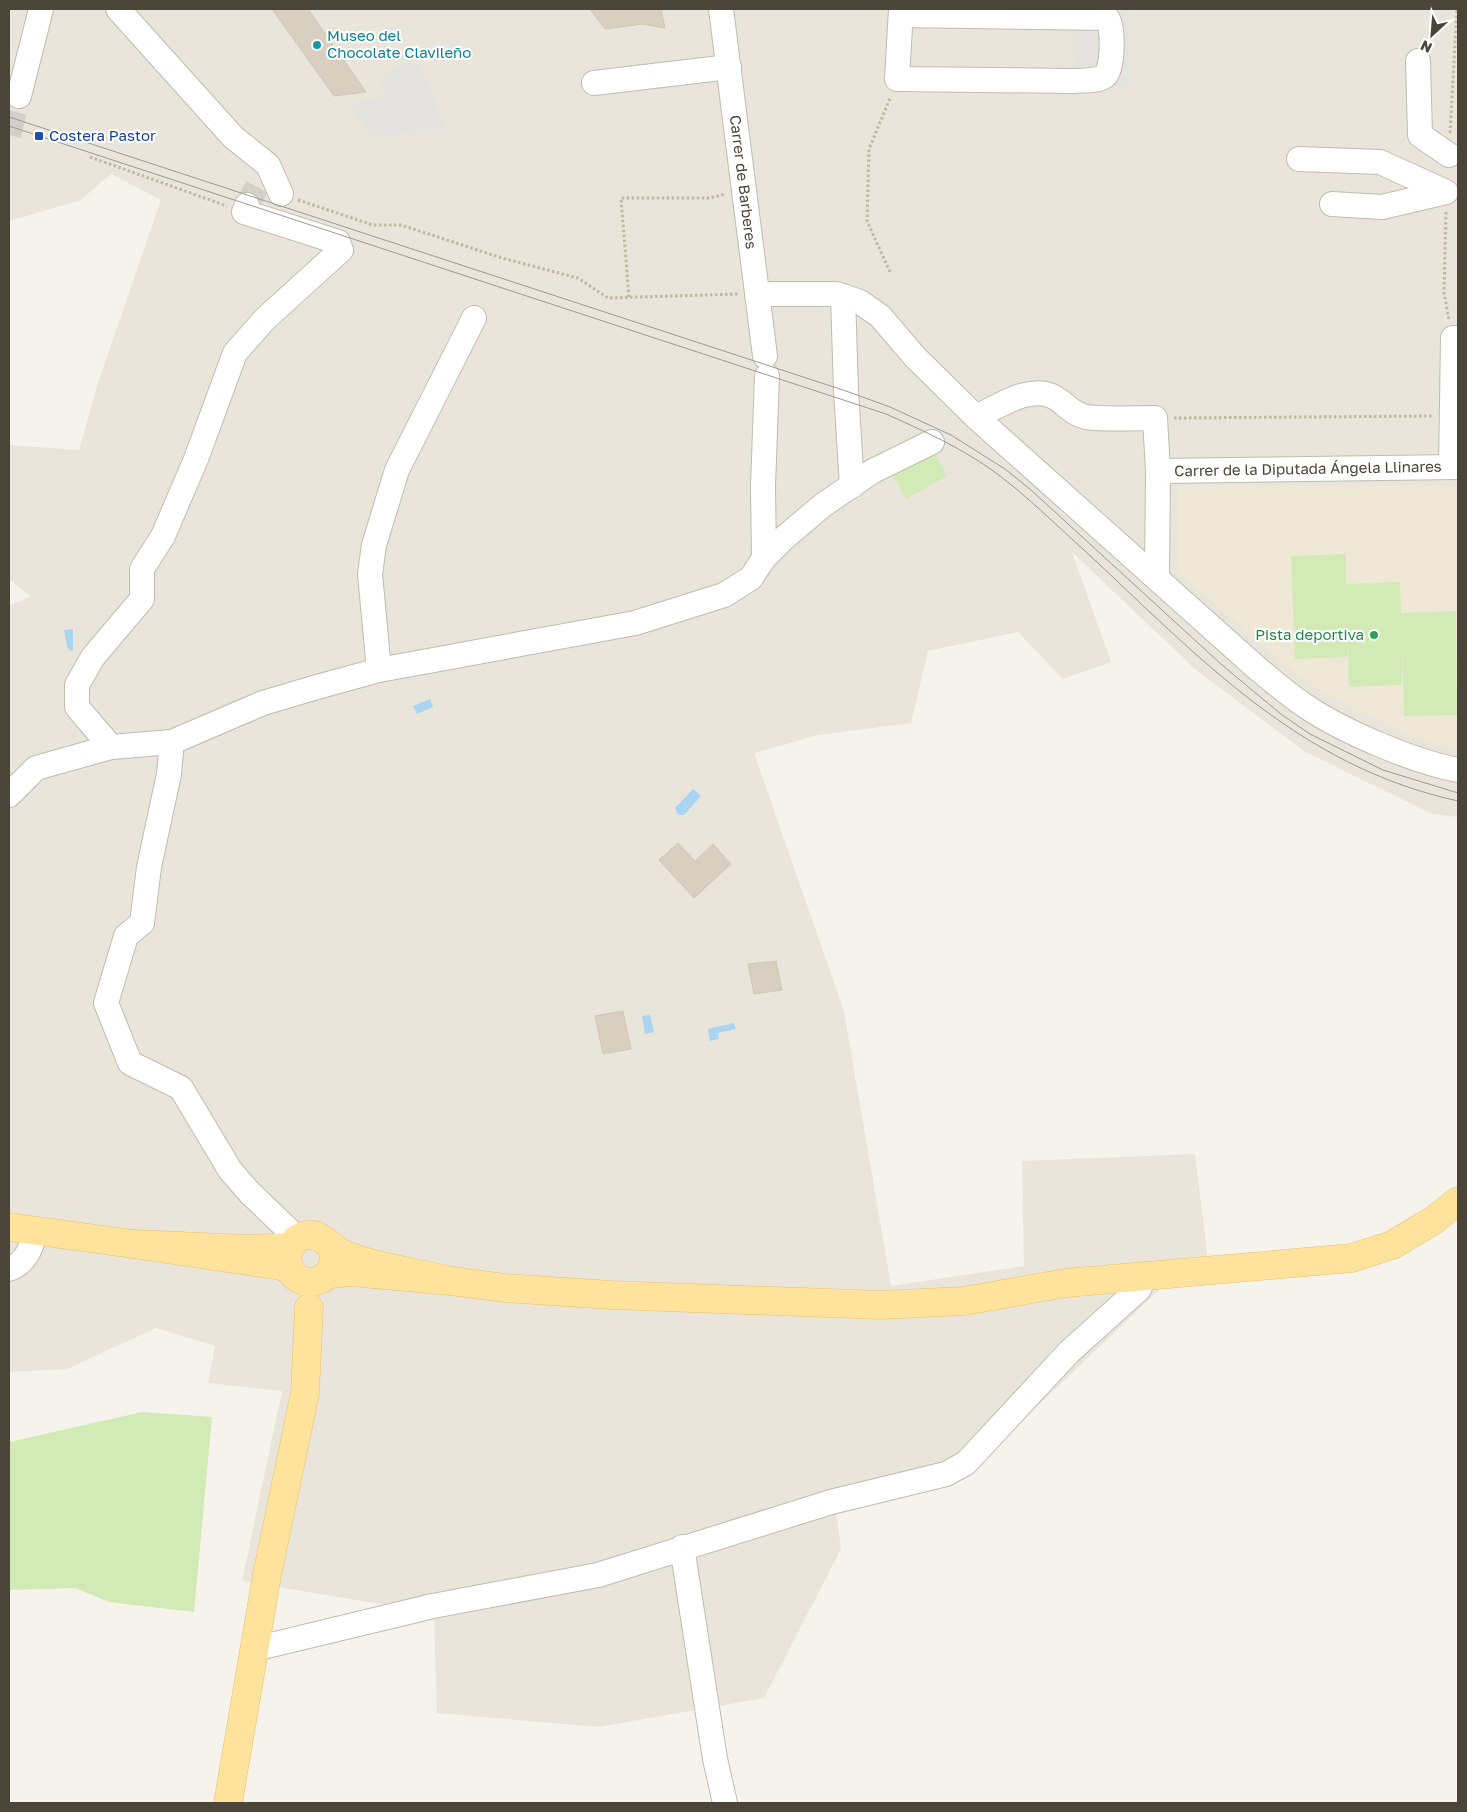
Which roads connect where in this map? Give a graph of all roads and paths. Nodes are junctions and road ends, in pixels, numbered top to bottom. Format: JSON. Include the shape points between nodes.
{"nodes":[{"id":1,"x":41,"y":9,"type":"edge"},
{"id":2,"x":118,"y":9,"type":"edge"},
{"id":3,"x":721,"y":9,"type":"edge"},
{"id":4,"x":901,"y":12,"type":"edge"},
{"id":5,"x":1418,"y":61,"type":"dead end"},
{"id":6,"x":729,"y":68,"type":"junction"},
{"id":7,"x":897,"y":79,"type":"junction"},
{"id":8,"x":594,"y":83,"type":"dead end"},
{"id":9,"x":19,"y":96,"type":"tunnel mouth"},
{"id":10,"x":1449,"y":155,"type":"dead end"},
{"id":11,"x":90,"y":157,"type":"dead end"},
{"id":12,"x":1300,"y":159,"type":"dead end"},
{"id":13,"x":268,"y":165,"type":"junction"},
{"id":14,"x":744,"y":189,"type":"junction"},
{"id":15,"x":281,"y":194,"type":"joint"},
{"id":16,"x":249,"y":201,"type":"junction"},
{"id":17,"x":1332,"y":204,"type":"dead end"},
{"id":18,"x":890,"y":272,"type":"dead end"},
{"id":19,"x":758,"y":294,"type":"junction"},
{"id":20,"x":843,"y":296,"type":"junction"},
{"id":21,"x":629,"y":297,"type":"junction"},
{"id":22,"x":474,"y":318,"type":"dead end"},
{"id":23,"x":1456,"y":338,"type":"edge"},
{"id":24,"x":1451,"y":416,"type":"junction"},
{"id":25,"x":976,"y":417,"type":"junction"},
{"id":26,"x":1155,"y":418,"type":"junction"},
{"id":27,"x":932,"y":442,"type":"dead end"},
{"id":28,"x":1455,"y":467,"type":"edge"},
{"id":29,"x":1158,"y":471,"type":"junction"},
{"id":30,"x":852,"y":486,"type":"junction"},
{"id":31,"x":764,"y":558,"type":"junction"},
{"id":32,"x":1157,"y":578,"type":"junction"},
{"id":33,"x":379,"y":670,"type":"junction"},
{"id":34,"x":172,"y":742,"type":"junction"},
{"id":35,"x":111,"y":747,"type":"junction"},
{"id":36,"x":1458,"y":770,"type":"edge"},
{"id":37,"x":9,"y":795,"type":"edge"},
{"id":38,"x":1458,"y":1201,"type":"edge"},
{"id":39,"x":9,"y":1227,"type":"edge"},
{"id":40,"x":36,"y":1232,"type":"junction"},
{"id":41,"x":309,"y":1263,"type":"junction"},
{"id":42,"x":9,"y":1269,"type":"edge"},
{"id":43,"x":1145,"y":1276,"type":"junction"},
{"id":44,"x":682,"y":1547,"type":"junction"},
{"id":45,"x":254,"y":1649,"type":"junction"},
{"id":46,"x":228,"y":1803,"type":"edge"},
{"id":47,"x":725,"y":1803,"type":"edge"}],
"edges":[{"from":1,"to":9,"type":"street"},
{"from":2,"to":13,"type":"street","via":[[233,137]]},
{"from":3,"to":6,"type":"street","name":"Carrer de Barberes"},
{"from":4,"to":7,"type":"street"},
{"from":4,"to":7,"type":"street","via":[[1107,18],[1112,32],[1110,69],[1097,79]]},
{"from":5,"to":10,"type":"street","via":[[1420,135]]},
{"from":6,"to":8,"type":"street"},
{"from":6,"to":14,"type":"street","name":"Carrer de Barberes"},
{"from":7,"to":18,"type":"path","via":[[869,149],[867,221]]},
{"from":11,"to":16,"type":"path"},
{"from":12,"to":17,"type":"street","via":[[1380,162],[1446,192],[1382,207]]},
{"from":13,"to":15,"type":"street"},
{"from":13,"to":16,"type":"street"},
{"from":14,"to":19,"type":"street","name":"Carrer de Barberes"},
{"from":14,"to":21,"type":"path","via":[[710,198],[621,198]]},
{"from":15,"to":21,"type":"path","via":[[373,225],[401,225],[502,258],[578,278],[608,298]]},
{"from":16,"to":35,"type":"street","via":[[338,242],[341,250],[265,319],[236,353],[163,536],[142,569],[142,599],[93,658],[77,686],[77,707]]},
{"from":19,"to":20,"type":"street","via":[[807,292]]},
{"from":19,"to":21,"type":"path"},
{"from":19,"to":31,"type":"street","name":"Carrer de Barberes","via":[[766,366]]},
{"from":20,"to":25,"type":"street","via":[[860,302],[880,316],[915,357]]},
{"from":20,"to":30,"type":"street"},
{"from":22,"to":33,"type":"street","via":[[397,470],[374,545],[370,574]]},
{"from":23,"to":24,"type":"street"},
{"from":24,"to":26,"type":"path"},
{"from":24,"to":28,"type":"street"},
{"from":25,"to":26,"type":"street","via":[[1024,394],[1044,392],[1085,417]]},
{"from":25,"to":32,"type":"street"},
{"from":26,"to":29,"type":"street","name":"Carrer de la Diputada Ángela Llinares"},
{"from":27,"to":30,"type":"street","via":[[873,471]]},
{"from":28,"to":29,"type":"street","name":"Carrer de la Diputada Ángela Llinares"},
{"from":29,"to":32,"type":"street","name":"Carrer de la Diputada Ángela Llinares"},
{"from":30,"to":31,"type":"street","via":[[798,524]]},
{"from":31,"to":33,"type":"street","via":[[751,578],[724,595],[635,623]]},
{"from":32,"to":36,"type":"street","via":[[1258,670],[1307,708],[1360,735],[1434,766]]},
{"from":33,"to":34,"type":"street","via":[[263,703]]},
{"from":34,"to":35,"type":"street"},
{"from":34,"to":41,"type":"street","via":[[142,923],[126,936],[106,1002],[130,1063],[181,1088],[230,1170]]},
{"from":35,"to":37,"type":"street","via":[[36,768]]},
{"from":38,"to":43,"type":"main road","via":[[1392,1245],[1352,1258]]},
{"from":39,"to":40,"type":"main road"},
{"from":40,"to":41,"type":"main road","via":[[133,1244],[247,1249]]},
{"from":40,"to":42,"type":"street","via":[[25,1258]]},
{"from":41,"to":43,"type":"main road","via":[[352,1272],[505,1288],[881,1305],[964,1301],[1066,1283]]},
{"from":41,"to":45,"type":"main road","via":[[305,1394]]},
{"from":43,"to":44,"type":"street","via":[[1139,1289],[1070,1352],[956,1470],[830,1502]]},
{"from":44,"to":45,"type":"street","via":[[598,1575],[433,1606]]},
{"from":44,"to":47,"type":"street","via":[[715,1759]]},
{"from":45,"to":46,"type":"main road"}]}
